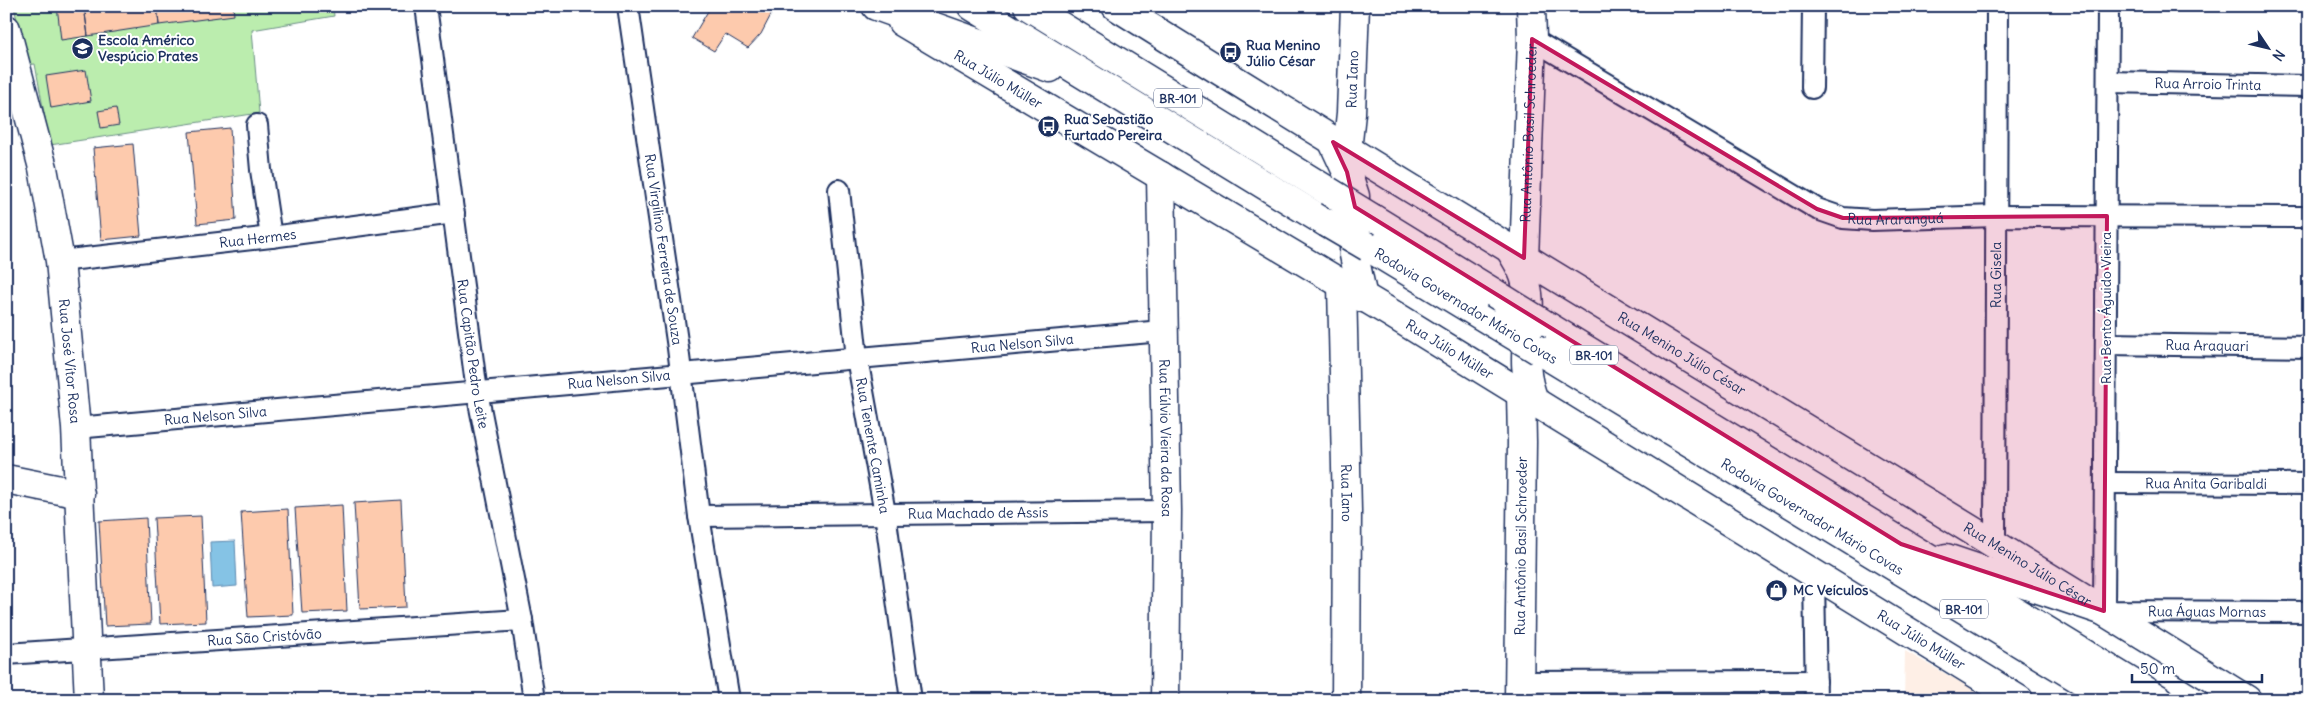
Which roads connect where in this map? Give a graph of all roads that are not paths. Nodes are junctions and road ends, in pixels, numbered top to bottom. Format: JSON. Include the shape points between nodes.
{"nodes":[{"id":1,"x":426,"y":6,"type":"edge"},
{"id":2,"x":628,"y":6,"type":"edge"},
{"id":3,"x":875,"y":6,"type":"edge"},
{"id":4,"x":972,"y":6,"type":"edge"},
{"id":5,"x":1028,"y":6,"type":"edge"},
{"id":6,"x":1116,"y":6,"type":"edge"},
{"id":7,"x":1355,"y":6,"type":"edge"},
{"id":8,"x":1531,"y":6,"type":"edge"},
{"id":9,"x":1813,"y":6,"type":"edge"},
{"id":10,"x":1998,"y":6,"type":"edge"},
{"id":11,"x":2108,"y":6,"type":"edge"},
{"id":12,"x":6,"y":29,"type":"edge"},
{"id":13,"x":1532,"y":39,"type":"junction"},
{"id":14,"x":2108,"y":82,"type":"junction"},
{"id":15,"x":2309,"y":86,"type":"edge"},
{"id":16,"x":1105,"y":88,"type":"junction"},
{"id":17,"x":1812,"y":88,"type":"dead end"},
{"id":18,"x":257,"y":125,"type":"dead end"},
{"id":19,"x":1340,"y":146,"type":"junction"},
{"id":20,"x":1383,"y":173,"type":"junction"},
{"id":21,"x":1161,"y":176,"type":"junction"},
{"id":22,"x":839,"y":190,"type":"dead end"},
{"id":23,"x":1355,"y":196,"type":"junction"},
{"id":24,"x":454,"y":214,"type":"junction"},
{"id":25,"x":1996,"y":216,"type":"junction"},
{"id":26,"x":2107,"y":216,"type":"junction"},
{"id":27,"x":2309,"y":217,"type":"edge"},
{"id":28,"x":272,"y":238,"type":"junction"},
{"id":29,"x":1361,"y":251,"type":"junction"},
{"id":30,"x":1518,"y":255,"type":"junction"},
{"id":31,"x":60,"y":261,"type":"junction"},
{"id":32,"x":1555,"y":278,"type":"junction"},
{"id":33,"x":1344,"y":286,"type":"junction"},
{"id":34,"x":1534,"y":310,"type":"junction"},
{"id":35,"x":1162,"y":331,"type":"junction"},
{"id":36,"x":2106,"y":344,"type":"junction"},
{"id":37,"x":2309,"y":347,"type":"edge"},
{"id":38,"x":1531,"y":357,"type":"junction"},
{"id":39,"x":857,"y":358,"type":"junction"},
{"id":40,"x":681,"y":374,"type":"junction"},
{"id":41,"x":477,"y":392,"type":"junction"},
{"id":42,"x":1520,"y":392,"type":"junction"},
{"id":43,"x":76,"y":428,"type":"junction"},
{"id":44,"x":6,"y":479,"type":"edge"},
{"id":45,"x":2105,"y":483,"type":"junction"},
{"id":46,"x":2309,"y":484,"type":"edge"},
{"id":47,"x":80,"y":494,"type":"junction"},
{"id":48,"x":1166,"y":511,"type":"junction"},
{"id":49,"x":885,"y":513,"type":"junction"},
{"id":50,"x":699,"y":516,"type":"junction"},
{"id":51,"x":1902,"y":544,"type":"junction"},
{"id":52,"x":1995,"y":544,"type":"junction"},
{"id":53,"x":1814,"y":575,"type":"junction"},
{"id":54,"x":2104,"y":611,"type":"junction"},
{"id":55,"x":2309,"y":612,"type":"edge"},
{"id":56,"x":522,"y":620,"type":"junction"},
{"id":57,"x":85,"y":648,"type":"junction"},
{"id":58,"x":6,"y":654,"type":"edge"},
{"id":59,"x":1816,"y":690,"type":"edge"},
{"id":60,"x":1519,"y":691,"type":"edge"},
{"id":61,"x":2004,"y":695,"type":"edge"},
{"id":62,"x":89,"y":700,"type":"edge"},
{"id":63,"x":534,"y":700,"type":"edge"},
{"id":64,"x":729,"y":700,"type":"edge"},
{"id":65,"x":911,"y":700,"type":"edge"},
{"id":66,"x":1165,"y":700,"type":"edge"},
{"id":67,"x":1346,"y":700,"type":"edge"},
{"id":68,"x":2114,"y":700,"type":"edge"},
{"id":69,"x":2160,"y":700,"type":"edge"},
{"id":70,"x":2247,"y":700,"type":"edge"}],
"edges":[{"from":1,"to":24,"type":"street","name":"Rua Capitão Pedro Leite"},
{"from":2,"to":40,"type":"street","name":"Rua Virgilino Ferreira de Souza"},
{"from":3,"to":16,"type":"main road"},
{"from":3,"to":21,"type":"main road","name":"Rua Júlio Müller"},
{"from":4,"to":16,"type":"main road","name":"Rodovia Governador Mário Covas","number":"BR-101"},
{"from":5,"to":34,"type":"main road","name":"Rodovia Governador Mário Covas","number":"BR-101","bridge":true,"via":[[1494,293]]},
{"from":6,"to":19,"type":"main road","name":"Rua Menino Júlio César"},
{"from":7,"to":19,"type":"main road","name":"Rua Iano","via":[[1351,113]]},
{"from":8,"to":13,"type":"main road","name":"Rua Antônio Basil Schroeder"},
{"from":9,"to":17,"type":"street"},
{"from":10,"to":25,"type":"street","name":"Rua Gisela"},
{"from":11,"to":14,"type":"street","name":"Rua Bento Águido Vieira"},
{"from":12,"to":31,"type":"main road","name":"Rua José Vítor Rosa","via":[[43,168]]},
{"from":13,"to":25,"type":"street","name":"Rua Araranguá","via":[[1817,209],[1843,218],[1872,220]]},
{"from":13,"to":30,"type":"main road","name":"Rua Antônio Basil Schroeder"},
{"from":14,"to":15,"type":"street","name":"Rua Arroio Trinta"},
{"from":14,"to":26,"type":"street","name":"Rua Bento Águido Vieira"},
{"from":16,"to":29,"type":"main road","name":"Rodovia Governador Mário Covas","number":"BR-101","bridge":true,"via":[[1327,223]]},
{"from":18,"to":28,"type":"street"},
{"from":19,"to":20,"type":"main road","name":"Rua Menino Júlio César"},
{"from":19,"to":23,"type":"main road","name":"Rua Iano"},
{"from":20,"to":23,"type":"main road","via":[[1366,182]]},
{"from":20,"to":30,"type":"main road","name":"Rua Menino Júlio César"},
{"from":21,"to":33,"type":"main road","name":"Rua Júlio Müller"},
{"from":21,"to":35,"type":"main road","name":"Rua Fúlvio Vieira da Rosa"},
{"from":22,"to":39,"type":"street","name":"Rua Tenente Caminha"},
{"from":23,"to":29,"type":"main road","name":"Rua Iano"},
{"from":24,"to":28,"type":"street","name":"Rua Hermes"},
{"from":24,"to":41,"type":"street","name":"Rua Capitão Pedro Leite"},
{"from":25,"to":26,"type":"street","name":"Rua Araranguá"},
{"from":25,"to":52,"type":"street","name":"Rua Gisela"},
{"from":26,"to":27,"type":"street","name":"Rua Araranguá"},
{"from":26,"to":36,"type":"street","name":"Rua Bento Águido Vieira"},
{"from":28,"to":31,"type":"street","name":"Rua Hermes"},
{"from":29,"to":33,"type":"main road","name":"Rua Iano"},
{"from":29,"to":33,"type":"main road","via":[[1348,264]]},
{"from":29,"to":38,"type":"main road","name":"Rodovia Governador Mário Covas","number":"BR-101","bridge":true,"via":[[1495,324]]},
{"from":30,"to":32,"type":"main road","name":"Rua Menino Júlio César"},
{"from":30,"to":34,"type":"main road","name":"Rua Antônio Basil Schroeder"},
{"from":31,"to":43,"type":"main road","name":"Rua José Vítor Rosa"},
{"from":32,"to":34,"type":"main road","via":[[1534,289]]},
{"from":32,"to":52,"type":"main road","name":"Rua Menino Júlio César"},
{"from":33,"to":42,"type":"main road","name":"Rua Júlio Müller"},
{"from":33,"to":67,"type":"main road","name":"Rua Iano"},
{"from":34,"to":38,"type":"main road","name":"Rua Antônio Basil Schroeder"},
{"from":34,"to":51,"type":"main road","name":"Rodovia Governador Mário Covas","number":"BR-101"},
{"from":35,"to":39,"type":"street","name":"Rua Nelson Silva"},
{"from":35,"to":48,"type":"main road","name":"Rua Fúlvio Vieira da Rosa"},
{"from":36,"to":37,"type":"street","name":"Rua Araquari"},
{"from":36,"to":45,"type":"street","name":"Rua Bento Águido Vieira"},
{"from":38,"to":42,"type":"main road","name":"Rua Antônio Basil Schroeder","via":[[1527,380]]},
{"from":38,"to":68,"type":"main road","name":"Rodovia Governador Mário Covas","number":"BR-101"},
{"from":39,"to":40,"type":"street","name":"Rua Nelson Silva"},
{"from":39,"to":49,"type":"street","name":"Rua Tenente Caminha"},
{"from":40,"to":41,"type":"street","name":"Rua Nelson Silva"},
{"from":40,"to":50,"type":"street","name":"Rua Virgilino Ferreira de Souza"},
{"from":41,"to":43,"type":"street","name":"Rua Nelson Silva"},
{"from":41,"to":56,"type":"street","name":"Rua Capitão Pedro Leite"},
{"from":42,"to":53,"type":"main road","name":"Rua Júlio Müller"},
{"from":42,"to":60,"type":"main road","name":"Rua Antônio Basil Schroeder"},
{"from":43,"to":47,"type":"main road","name":"Rua José Vítor Rosa"},
{"from":44,"to":47,"type":"main road"},
{"from":45,"to":46,"type":"street","name":"Rua Anita Garibaldi"},
{"from":45,"to":54,"type":"street","name":"Rua Bento Águido Vieira"},
{"from":47,"to":57,"type":"main road","name":"Rua José Vítor Rosa"},
{"from":48,"to":49,"type":"street","name":"Rua Machado de Assis"},
{"from":48,"to":66,"type":"main road","name":"Rua Fúlvio Vieira da Rosa"},
{"from":49,"to":50,"type":"street","name":"Rua Machado de Assis"},
{"from":49,"to":65,"type":"street","name":"Rua Tenente Caminha"},
{"from":50,"to":64,"type":"street","name":"Rua Virgilino Ferreira de Souza"},
{"from":51,"to":54,"type":"main road"},
{"from":51,"to":69,"type":"main road","name":"Rodovia Governador Mário Covas","number":"BR-101"},
{"from":52,"to":54,"type":"main road","name":"Rua Menino Júlio César"},
{"from":53,"to":59,"type":"street"},
{"from":53,"to":61,"type":"main road","name":"Rua Júlio Müller"},
{"from":54,"to":55,"type":"street","name":"Rua Águas Mornas"},
{"from":54,"to":70,"type":"main road","name":"Rua Menino Júlio César"},
{"from":56,"to":57,"type":"street","name":"Rua São Cristóvão"},
{"from":56,"to":63,"type":"street","name":"Rua Capitão Pedro Leite"},
{"from":57,"to":58,"type":"street","name":"Rua São Cristóvão"},
{"from":57,"to":62,"type":"main road","name":"Rua José Vítor Rosa"},
{"from":59,"to":60,"type":"street"}]}
